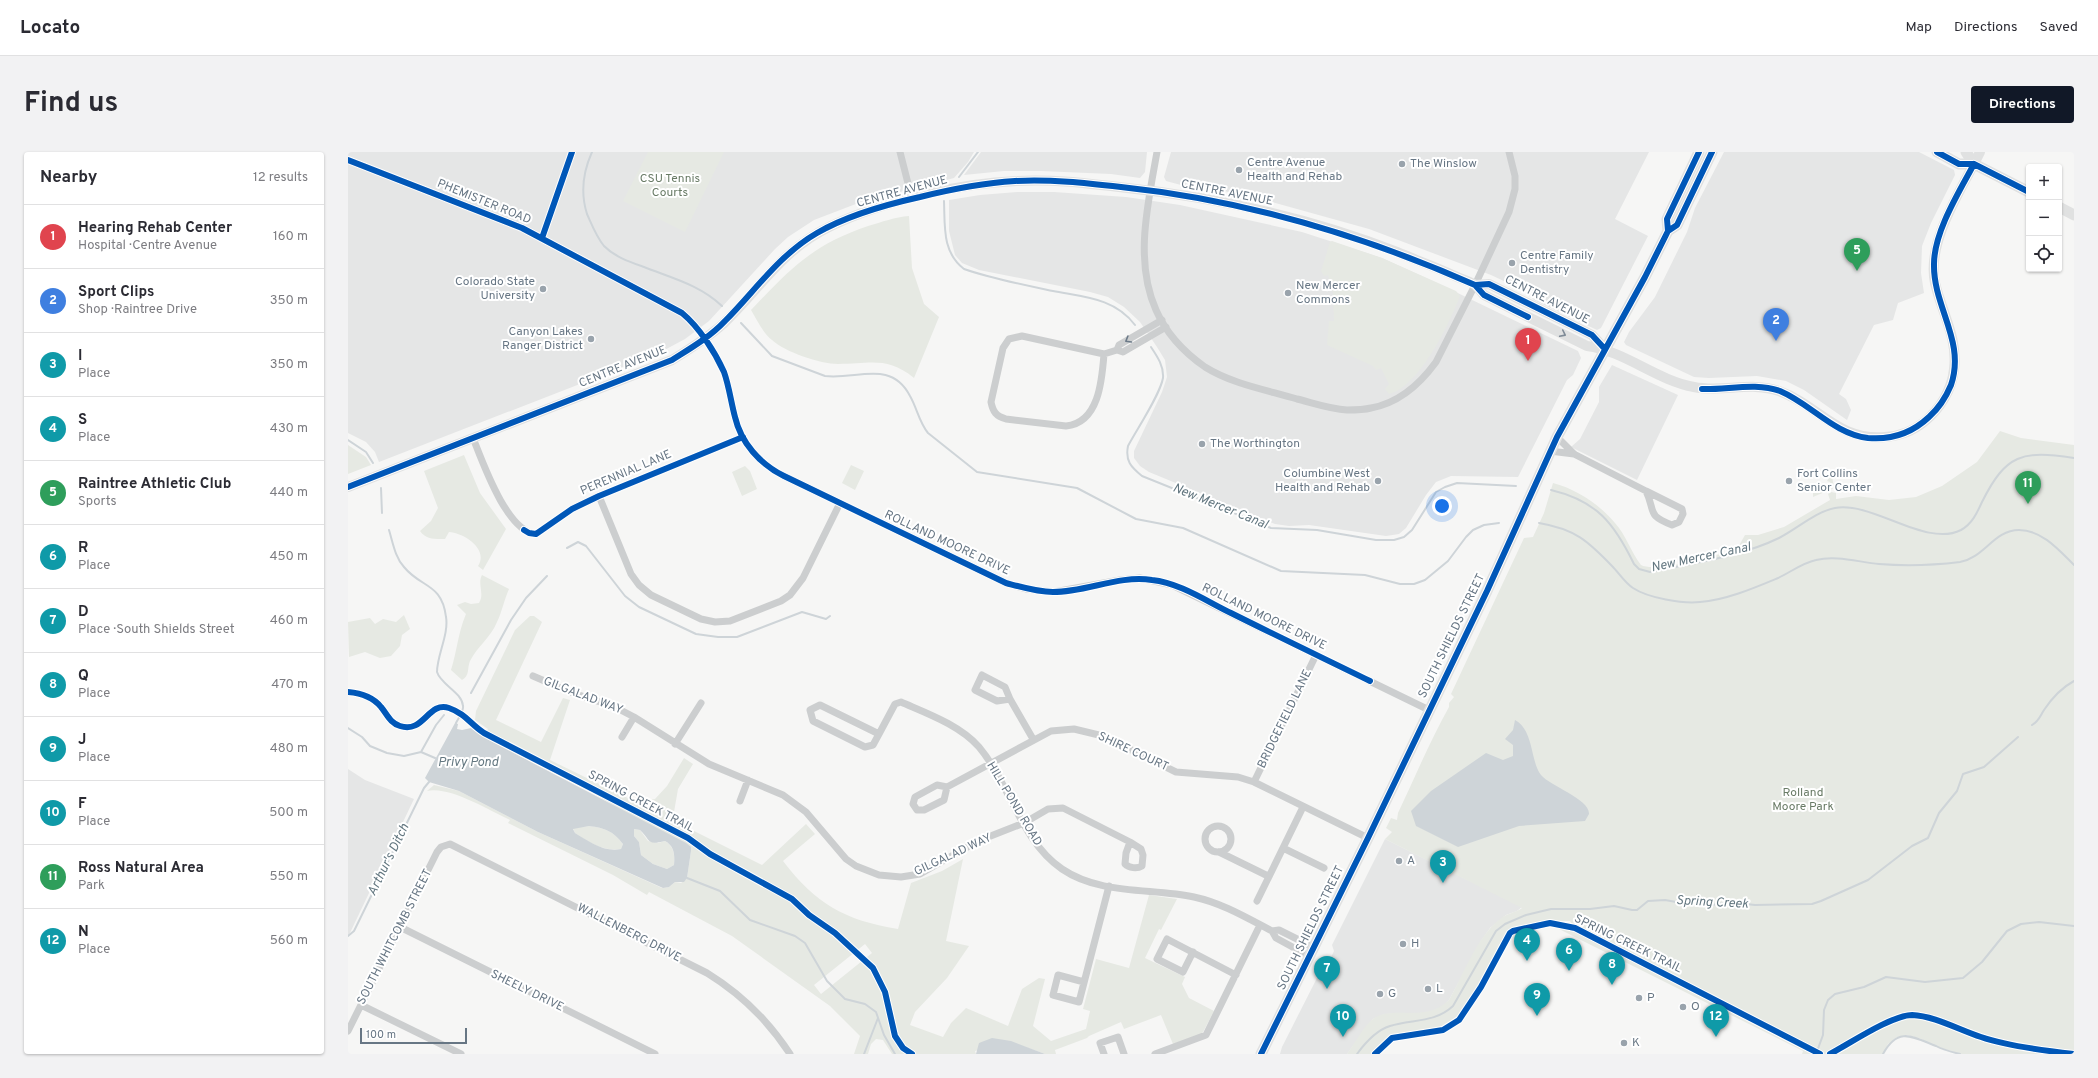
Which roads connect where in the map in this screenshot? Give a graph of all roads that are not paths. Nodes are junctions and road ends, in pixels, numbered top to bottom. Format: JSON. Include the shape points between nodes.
{"nodes":[{"id":1,"x":572,"y":152,"type":"edge"},
{"id":2,"x":900,"y":152,"type":"edge"},
{"id":3,"x":1158,"y":152,"type":"edge"},
{"id":4,"x":1509,"y":152,"type":"edge"},
{"id":5,"x":1699,"y":152,"type":"edge"},
{"id":6,"x":1704,"y":152,"type":"edge"},
{"id":7,"x":1712,"y":152,"type":"edge"},
{"id":8,"x":1937,"y":152,"type":"edge"},
{"id":9,"x":1966,"y":152,"type":"edge"},
{"id":10,"x":1980,"y":152,"type":"edge"},
{"id":11,"x":348,"y":160,"type":"edge"},
{"id":12,"x":1974,"y":164,"type":"junction"},
{"id":13,"x":1152,"y":190,"type":"junction"},
{"id":14,"x":2026,"y":190,"type":"edge"},
{"id":15,"x":912,"y":198,"type":"junction"},
{"id":16,"x":2062,"y":209,"type":"edge"},
{"id":17,"x":1683,"y":214,"type":"junction"},
{"id":18,"x":2074,"y":215,"type":"edge"},
{"id":19,"x":1668,"y":231,"type":"junction"},
{"id":20,"x":542,"y":238,"type":"junction"},
{"id":21,"x":1475,"y":285,"type":"junction"},
{"id":22,"x":1162,"y":320,"type":"junction"},
{"id":23,"x":1166,"y":327,"type":"junction"},
{"id":24,"x":704,"y":340,"type":"junction"},
{"id":25,"x":1604,"y":348,"type":"junction"},
{"id":26,"x":1117,"y":350,"type":"junction"},
{"id":27,"x":1104,"y":354,"type":"junction"},
{"id":28,"x":743,"y":437,"type":"junction"},
{"id":29,"x":1557,"y":437,"type":"junction"},
{"id":30,"x":473,"y":438,"type":"junction"},
{"id":31,"x":1550,"y":451,"type":"junction"},
{"id":32,"x":1574,"y":454,"type":"junction"},
{"id":33,"x":348,"y":487,"type":"edge"},
{"id":34,"x":1646,"y":491,"type":"junction"},
{"id":35,"x":599,"y":496,"type":"junction"},
{"id":36,"x":840,"y":503,"type":"junction"},
{"id":37,"x":1316,"y":655,"type":"junction"},
{"id":38,"x":533,"y":676,"type":"dead end"},
{"id":39,"x":1010,"y":699,"type":"junction"},
{"id":40,"x":701,"y":703,"type":"dead end"},
{"id":41,"x":1428,"y":710,"type":"junction"},
{"id":42,"x":634,"y":717,"type":"junction"},
{"id":43,"x":879,"y":734,"type":"junction"},
{"id":44,"x":622,"y":737,"type":"dead end"},
{"id":45,"x":1033,"y":739,"type":"junction"},
{"id":46,"x":674,"y":744,"type":"junction"},
{"id":47,"x":990,"y":764,"type":"junction"},
{"id":48,"x":748,"y":780,"type":"junction"},
{"id":49,"x":1254,"y":782,"type":"junction"},
{"id":50,"x":946,"y":787,"type":"junction"},
{"id":51,"x":740,"y":801,"type":"dead end"},
{"id":52,"x":1303,"y":806,"type":"junction"},
{"id":53,"x":1024,"y":823,"type":"junction"},
{"id":54,"x":1368,"y":838,"type":"junction"},
{"id":55,"x":1130,"y":842,"type":"dead end"},
{"id":56,"x":445,"y":845,"type":"joint"},
{"id":57,"x":1283,"y":848,"type":"junction"},
{"id":58,"x":1218,"y":852,"type":"dead end"},
{"id":59,"x":1324,"y":868,"type":"dead end"},
{"id":60,"x":1268,"y":876,"type":"junction"},
{"id":61,"x":1109,"y":886,"type":"junction"},
{"id":62,"x":1257,"y":901,"type":"dead end"},
{"id":63,"x":1260,"y":925,"type":"junction"},
{"id":64,"x":400,"y":927,"type":"junction"},
{"id":65,"x":1193,"y":952,"type":"junction"},
{"id":66,"x":1311,"y":952,"type":"junction"},
{"id":67,"x":1236,"y":975,"type":"junction"},
{"id":68,"x":1084,"y":982,"type":"junction"},
{"id":69,"x":361,"y":1005,"type":"junction"},
{"id":70,"x":348,"y":1031,"type":"edge"},
{"id":71,"x":461,"y":1054,"type":"edge"},
{"id":72,"x":655,"y":1054,"type":"edge"},
{"id":73,"x":790,"y":1054,"type":"edge"},
{"id":74,"x":1104,"y":1054,"type":"edge"},
{"id":75,"x":1124,"y":1054,"type":"edge"},
{"id":76,"x":1156,"y":1054,"type":"edge"},
{"id":77,"x":1261,"y":1054,"type":"edge"}],
"edges":[{"from":1,"to":20,"type":"street"},
{"from":2,"to":15,"type":"street"},
{"from":3,"to":13,"type":"street"},
{"from":4,"to":21,"type":"street","via":[[1515,176],[1508,217]]},
{"from":5,"to":19,"type":"main road","name":"SOUTH SHIELDS STREET","via":[[1667,219]]},
{"from":6,"to":17,"type":"main road","via":[[1682,201]]},
{"from":7,"to":17,"type":"main road","name":"SOUTH SHIELDS STREET"},
{"from":8,"to":12,"type":"main road","via":[[1959,164]]},
{"from":9,"to":12,"type":"main road"},
{"from":10,"to":12,"type":"street","name":"CENTRE AVENUE"},
{"from":11,"to":20,"type":"street","name":"PHEMISTER ROAD"},
{"from":12,"to":14,"type":"main road"},
{"from":12,"to":25,"type":"street","name":"CENTRE AVENUE","via":[[1934,252],[1935,281],[1955,352],[1953,379],[1939,407],[1912,430],[1891,437],[1858,436],[1839,428],[1779,391],[1759,387],[1702,389],[1680,384]]},
{"from":13,"to":15,"type":"street","name":"CENTRE AVENUE","via":[[1060,181],[1017,181],[959,188]]},
{"from":13,"to":21,"type":"street","name":"CENTRE AVENUE","via":[[1255,209],[1313,224],[1383,246]]},
{"from":13,"to":22,"type":"street","via":[[1144,244],[1145,273],[1152,300]]},
{"from":15,"to":24,"type":"street","name":"CENTRE AVENUE","via":[[847,219],[814,235],[782,258],[725,322]]},
{"from":16,"to":18,"type":"main road"},
{"from":17,"to":19,"type":"main road","name":"SOUTH SHIELDS STREET","via":[[1677,225]]},
{"from":19,"to":25,"type":"main road","name":"SOUTH SHIELDS STREET"},
{"from":20,"to":24,"type":"street","name":"PHEMISTER ROAD","via":[[682,313],[689,318]]},
{"from":21,"to":23,"type":"street","via":[[1428,373],[1413,388],[1394,400],[1364,409],[1332,408],[1232,380],[1198,362],[1184,350]]},
{"from":21,"to":25,"type":"street","name":"CENTRE AVENUE","via":[[1489,284],[1592,335]]},
{"from":22,"to":23,"type":"street"},
{"from":22,"to":26,"type":"street","one_way":true,"via":[[1120,345]]},
{"from":23,"to":26,"type":"street","via":[[1123,352]]},
{"from":24,"to":28,"type":"street","name":"ROLLAND MOORE DRIVE","via":[[724,373],[735,419]]},
{"from":24,"to":30,"type":"street","name":"CENTRE AVENUE","via":[[659,366]]},
{"from":25,"to":29,"type":"main road","name":"SOUTH SHIELDS STREET"},
{"from":26,"to":27,"type":"street"},
{"from":27,"to":27,"type":"street","via":[[1022,336],[1009,339],[1003,348],[991,402],[992,411],[998,417],[1006,419],[1066,426],[1080,424],[1094,405],[1101,384]]},
{"from":28,"to":35,"type":"street","name":"PERENNIAL LANE"},
{"from":28,"to":36,"type":"street","name":"ROLLAND MOORE DRIVE","via":[[754,454],[771,468]]},
{"from":29,"to":31,"type":"main road","name":"SOUTH SHIELDS STREET"},
{"from":29,"to":32,"type":"street"},
{"from":30,"to":33,"type":"street","name":"CENTRE AVENUE"},
{"from":30,"to":35,"type":"street","name":"PERENNIAL LANE","via":[[492,486],[514,519],[529,533],[536,534],[572,509]]},
{"from":31,"to":32,"type":"street"},
{"from":31,"to":41,"type":"main road","name":"SOUTH SHIELDS STREET","via":[[1487,591]]},
{"from":32,"to":34,"type":"street"},
{"from":34,"to":34,"type":"street","via":[[1655,517],[1672,525],[1679,522],[1683,514],[1682,509]]},
{"from":35,"to":36,"type":"street","via":[[632,574],[640,585],[651,595],[715,622],[730,621],[790,595],[803,578]]},
{"from":36,"to":37,"type":"street","name":"ROLLAND MOORE DRIVE","via":[[1006,583],[1026,589],[1054,592],[1120,580],[1155,580],[1172,585]]},
{"from":37,"to":41,"type":"street","name":"ROLLAND MOORE DRIVE"},
{"from":37,"to":49,"type":"street","name":"BRIDGEFIELD LANE"},
{"from":38,"to":42,"type":"street","name":"GILGALAD WAY","via":[[615,707]]},
{"from":39,"to":39,"type":"street","via":[[1005,686],[982,675],[975,690],[997,701]]},
{"from":39,"to":45,"type":"street"},
{"from":40,"to":46,"type":"street"},
{"from":41,"to":54,"type":"main road","name":"SOUTH SHIELDS STREET"},
{"from":42,"to":44,"type":"street","name":"GILGALAD WAY"},
{"from":42,"to":46,"type":"street","name":"GILGALAD WAY"},
{"from":43,"to":43,"type":"street","via":[[820,705],[810,710],[813,721],[865,747],[873,745]]},
{"from":43,"to":47,"type":"street","name":"HILL POND ROAD","via":[[895,704],[901,702],[964,734],[978,746]]},
{"from":45,"to":47,"type":"street","name":"SHIRE COURT"},
{"from":45,"to":49,"type":"street","name":"SHIRE COURT","via":[[1051,732],[1083,730],[1103,736],[1176,772],[1238,777]]},
{"from":46,"to":48,"type":"street","name":"GILGALAD WAY","via":[[708,764]]},
{"from":47,"to":50,"type":"street","name":"SHIRE COURT"},
{"from":47,"to":53,"type":"street","name":"HILL POND ROAD"},
{"from":48,"to":51,"type":"street"},
{"from":48,"to":53,"type":"street","name":"GILGALAD WAY","via":[[773,789],[795,803],[856,866],[889,876],[920,874],[978,841]]},
{"from":49,"to":52,"type":"street","name":"SHIRE COURT"},
{"from":50,"to":50,"type":"street","name":"SHIRE COURT","via":[[938,785],[914,797],[913,804],[918,810],[924,810],[944,800]]},
{"from":52,"to":54,"type":"street","name":"SHIRE COURT"},
{"from":52,"to":57,"type":"street"},
{"from":53,"to":55,"type":"street","name":"GILGALAD WAY","via":[[1048,809],[1063,808]]},
{"from":53,"to":61,"type":"street","name":"HILL POND ROAD","via":[[1042,851],[1062,869],[1085,881]]},
{"from":54,"to":66,"type":"main road","name":"SOUTH SHIELDS STREET"},
{"from":56,"to":64,"type":"street","name":"SOUTH WHITCOMB STREET","via":[[437,852]]},
{"from":56,"to":73,"type":"street","name":"WALLENBERG DRIVE","via":[[457,847],[707,973],[753,1008],[769,1024]]},
{"from":57,"to":59,"type":"street"},
{"from":57,"to":60,"type":"street"},
{"from":58,"to":60,"type":"street"},
{"from":60,"to":62,"type":"street"},
{"from":61,"to":63,"type":"street","name":"HILL POND ROAD","via":[[1194,897],[1227,908]]},
{"from":61,"to":68,"type":"street"},
{"from":63,"to":66,"type":"street","name":"HILL POND ROAD","via":[[1272,931],[1279,930]]},
{"from":63,"to":67,"type":"street"},
{"from":64,"to":69,"type":"street","name":"SOUTH WHITCOMB STREET"},
{"from":64,"to":72,"type":"street","name":"SHEELY DRIVE"},
{"from":65,"to":65,"type":"street","via":[[1183,972],[1158,959],[1167,939]]},
{"from":65,"to":67,"type":"street"},
{"from":66,"to":77,"type":"main road","name":"SOUTH SHIELDS STREET"},
{"from":67,"to":76,"type":"street","via":[[1206,1036]]},
{"from":68,"to":68,"type":"street","via":[[1058,975],[1053,995],[1079,1002]]},
{"from":69,"to":70,"type":"street","name":"SOUTH WHITCOMB STREET"},
{"from":69,"to":71,"type":"street"},
{"from":74,"to":75,"type":"street","via":[[1100,1043],[1118,1037]]}]}
